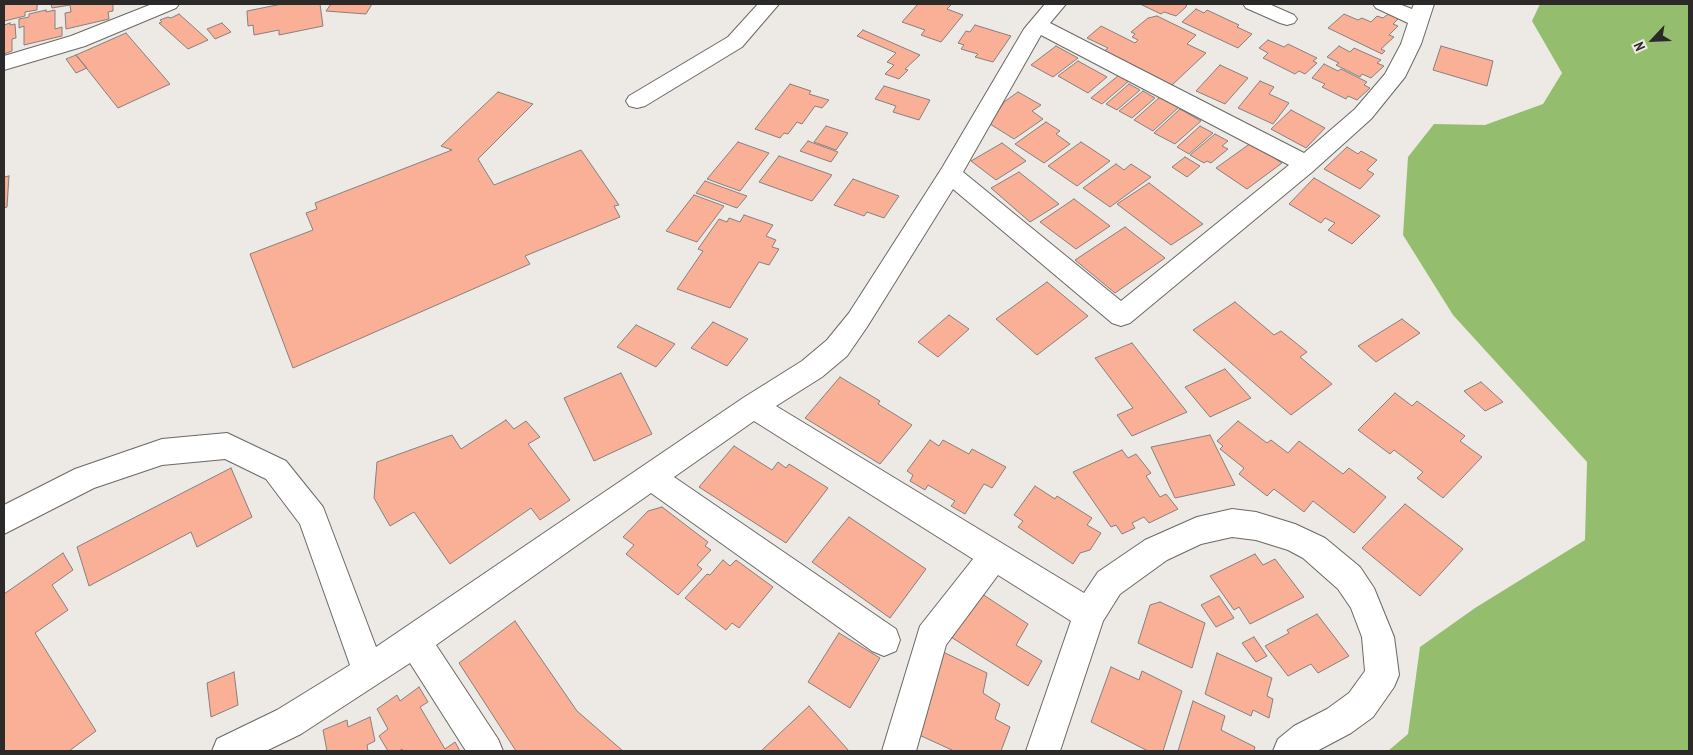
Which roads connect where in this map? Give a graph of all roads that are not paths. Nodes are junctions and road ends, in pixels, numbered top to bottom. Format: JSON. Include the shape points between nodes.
{"nodes":[{"id":1,"x":170,"y":4,"type":"edge"},
{"id":2,"x":769,"y":4,"type":"edge"},
{"id":3,"x":1056,"y":4,"type":"edge"},
{"id":4,"x":1253,"y":4,"type":"edge"},
{"id":5,"x":1383,"y":4,"type":"edge"},
{"id":6,"x":1421,"y":12,"type":"edge"},
{"id":7,"x":1287,"y":19,"type":"dead end"},
{"id":8,"x":1037,"y":26,"type":"junction"},
{"id":9,"x":4,"y":63,"type":"edge"},
{"id":10,"x":637,"y":101,"type":"dead end"},
{"id":11,"x":1306,"y":164,"type":"junction"},
{"id":12,"x":950,"y":174,"type":"junction"},
{"id":13,"x":753,"y":406,"type":"junction"},
{"id":14,"x":652,"y":476,"type":"junction"},
{"id":15,"x":4,"y":520,"type":"edge"},
{"id":16,"x":994,"y":556,"type":"junction"},
{"id":17,"x":1089,"y":614,"type":"junction"},
{"id":18,"x":884,"y":640,"type":"dead end"},
{"id":19,"x":415,"y":641,"type":"junction"},
{"id":20,"x":369,"y":672,"type":"junction"},
{"id":21,"x":229,"y":751,"type":"edge"},
{"id":22,"x":486,"y":751,"type":"edge"},
{"id":23,"x":899,"y":751,"type":"edge"},
{"id":24,"x":1043,"y":751,"type":"edge"},
{"id":25,"x":1290,"y":751,"type":"edge"}],
"edges":[{"from":1,"to":9,"type":"street","via":[[78,41]]},
{"from":2,"to":10,"type":"street","via":[[736,42]]},
{"from":3,"to":8,"type":"street"},
{"from":4,"to":7,"type":"street"},
{"from":5,"to":6,"type":"street"},
{"from":6,"to":11,"type":"street","via":[[1411,44],[1394,77],[1363,114]]},
{"from":8,"to":11,"type":"street"},
{"from":8,"to":12,"type":"street"},
{"from":11,"to":12,"type":"street","via":[[1121,316]]},
{"from":12,"to":13,"type":"street","via":[[837,348],[812,369]]},
{"from":13,"to":14,"type":"street"},
{"from":13,"to":16,"type":"street"},
{"from":14,"to":18,"type":"street"},
{"from":14,"to":19,"type":"street"},
{"from":15,"to":20,"type":"street","via":[[85,478],[162,452],[227,446],[276,470],[312,517]]},
{"from":16,"to":17,"type":"street"},
{"from":16,"to":23,"type":"street","via":[[932,637]]},
{"from":17,"to":24,"type":"street"},
{"from":17,"to":25,"type":"street","via":[[1110,583],[1156,550],[1197,531],[1232,523],[1256,526],[1295,538],[1314,548],[1349,578],[1363,598],[1378,637],[1382,676],[1361,705]]},
{"from":19,"to":20,"type":"street"},
{"from":19,"to":22,"type":"street"},
{"from":20,"to":21,"type":"street","via":[[289,722]]}]}
